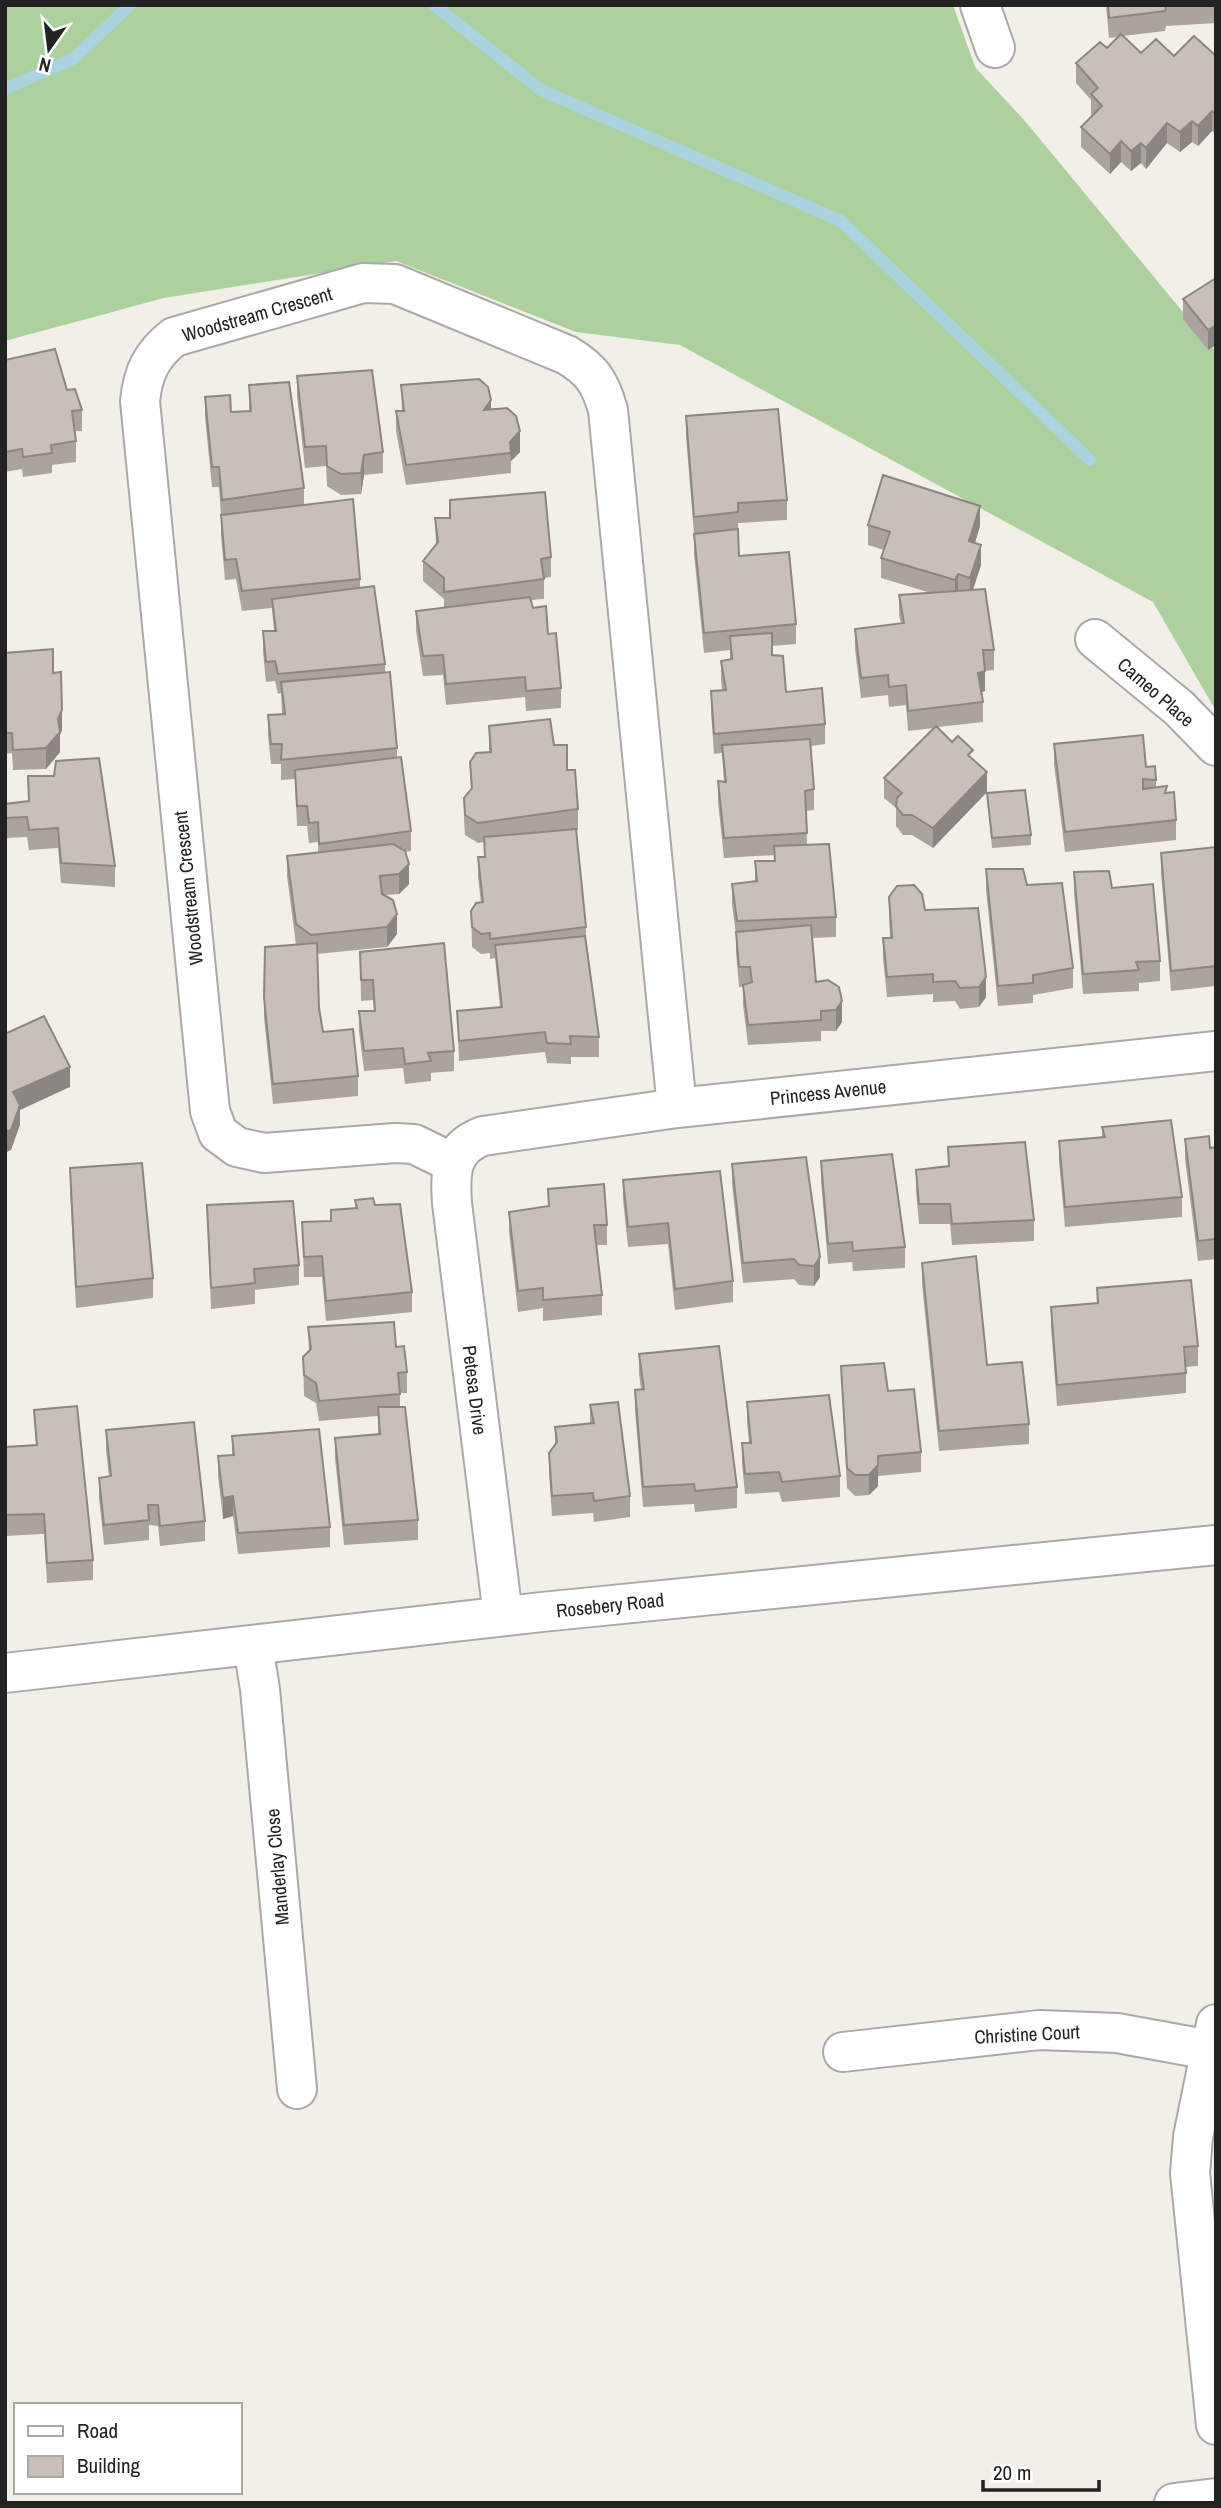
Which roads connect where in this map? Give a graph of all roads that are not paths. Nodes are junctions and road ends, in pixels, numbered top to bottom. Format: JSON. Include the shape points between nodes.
{"nodes":[{"id":1,"x":980,"y":5,"type":"edge"},
{"id":2,"x":995,"y":48,"type":"dead end"},
{"id":3,"x":1095,"y":639,"type":"dead end"},
{"id":4,"x":1216,"y":746,"type":"edge"},
{"id":5,"x":1216,"y":1051,"type":"edge"},
{"id":6,"x":677,"y":1108,"type":"junction"},
{"id":7,"x":453,"y":1163,"type":"junction"},
{"id":8,"x":1216,"y":1545,"type":"edge"},
{"id":9,"x":503,"y":1616,"type":"junction"},
{"id":10,"x":253,"y":1646,"type":"junction"},
{"id":11,"x":5,"y":1673,"type":"edge"},
{"id":12,"x":1213,"y":2037,"type":"edge"},
{"id":13,"x":843,"y":2052,"type":"dead end"},
{"id":14,"x":297,"y":2089,"type":"dead end"},
{"id":15,"x":1216,"y":2425,"type":"edge"},
{"id":16,"x":1216,"y":2498,"type":"edge"},
{"id":17,"x":1174,"y":2503,"type":"edge"}],
"edges":[{"from":1,"to":2,"type":"street"},
{"from":3,"to":4,"type":"street","name":"Cameo Place","via":[[1179,708]]},
{"from":5,"to":6,"type":"street","name":"Princess Avenue"},
{"from":6,"to":7,"type":"street","name":"Princess Avenue","via":[[483,1136],[472,1140]]},
{"from":6,"to":7,"type":"street","name":"Woodstream Crescent","via":[[604,395],[586,367],[567,355],[395,284],[363,283],[174,337],[160,349],[142,380],[140,401],[210,1111],[218,1133],[237,1147],[264,1153],[414,1144]]},
{"from":7,"to":9,"type":"street","name":"Petesa Drive","via":[[452,1203]]},
{"from":8,"to":9,"type":"street","name":"Rosebery Road"},
{"from":9,"to":10,"type":"street","name":"Rosebery Road"},
{"from":10,"to":11,"type":"street","name":"Rosebery Road"},
{"from":10,"to":14,"type":"street","name":"Manderlay Close"},
{"from":12,"to":13,"type":"street","name":"Christine Court","via":[[1040,2030]]},
{"from":12,"to":15,"type":"street","via":[[1190,2172]]},
{"from":16,"to":17,"type":"street"}]}
